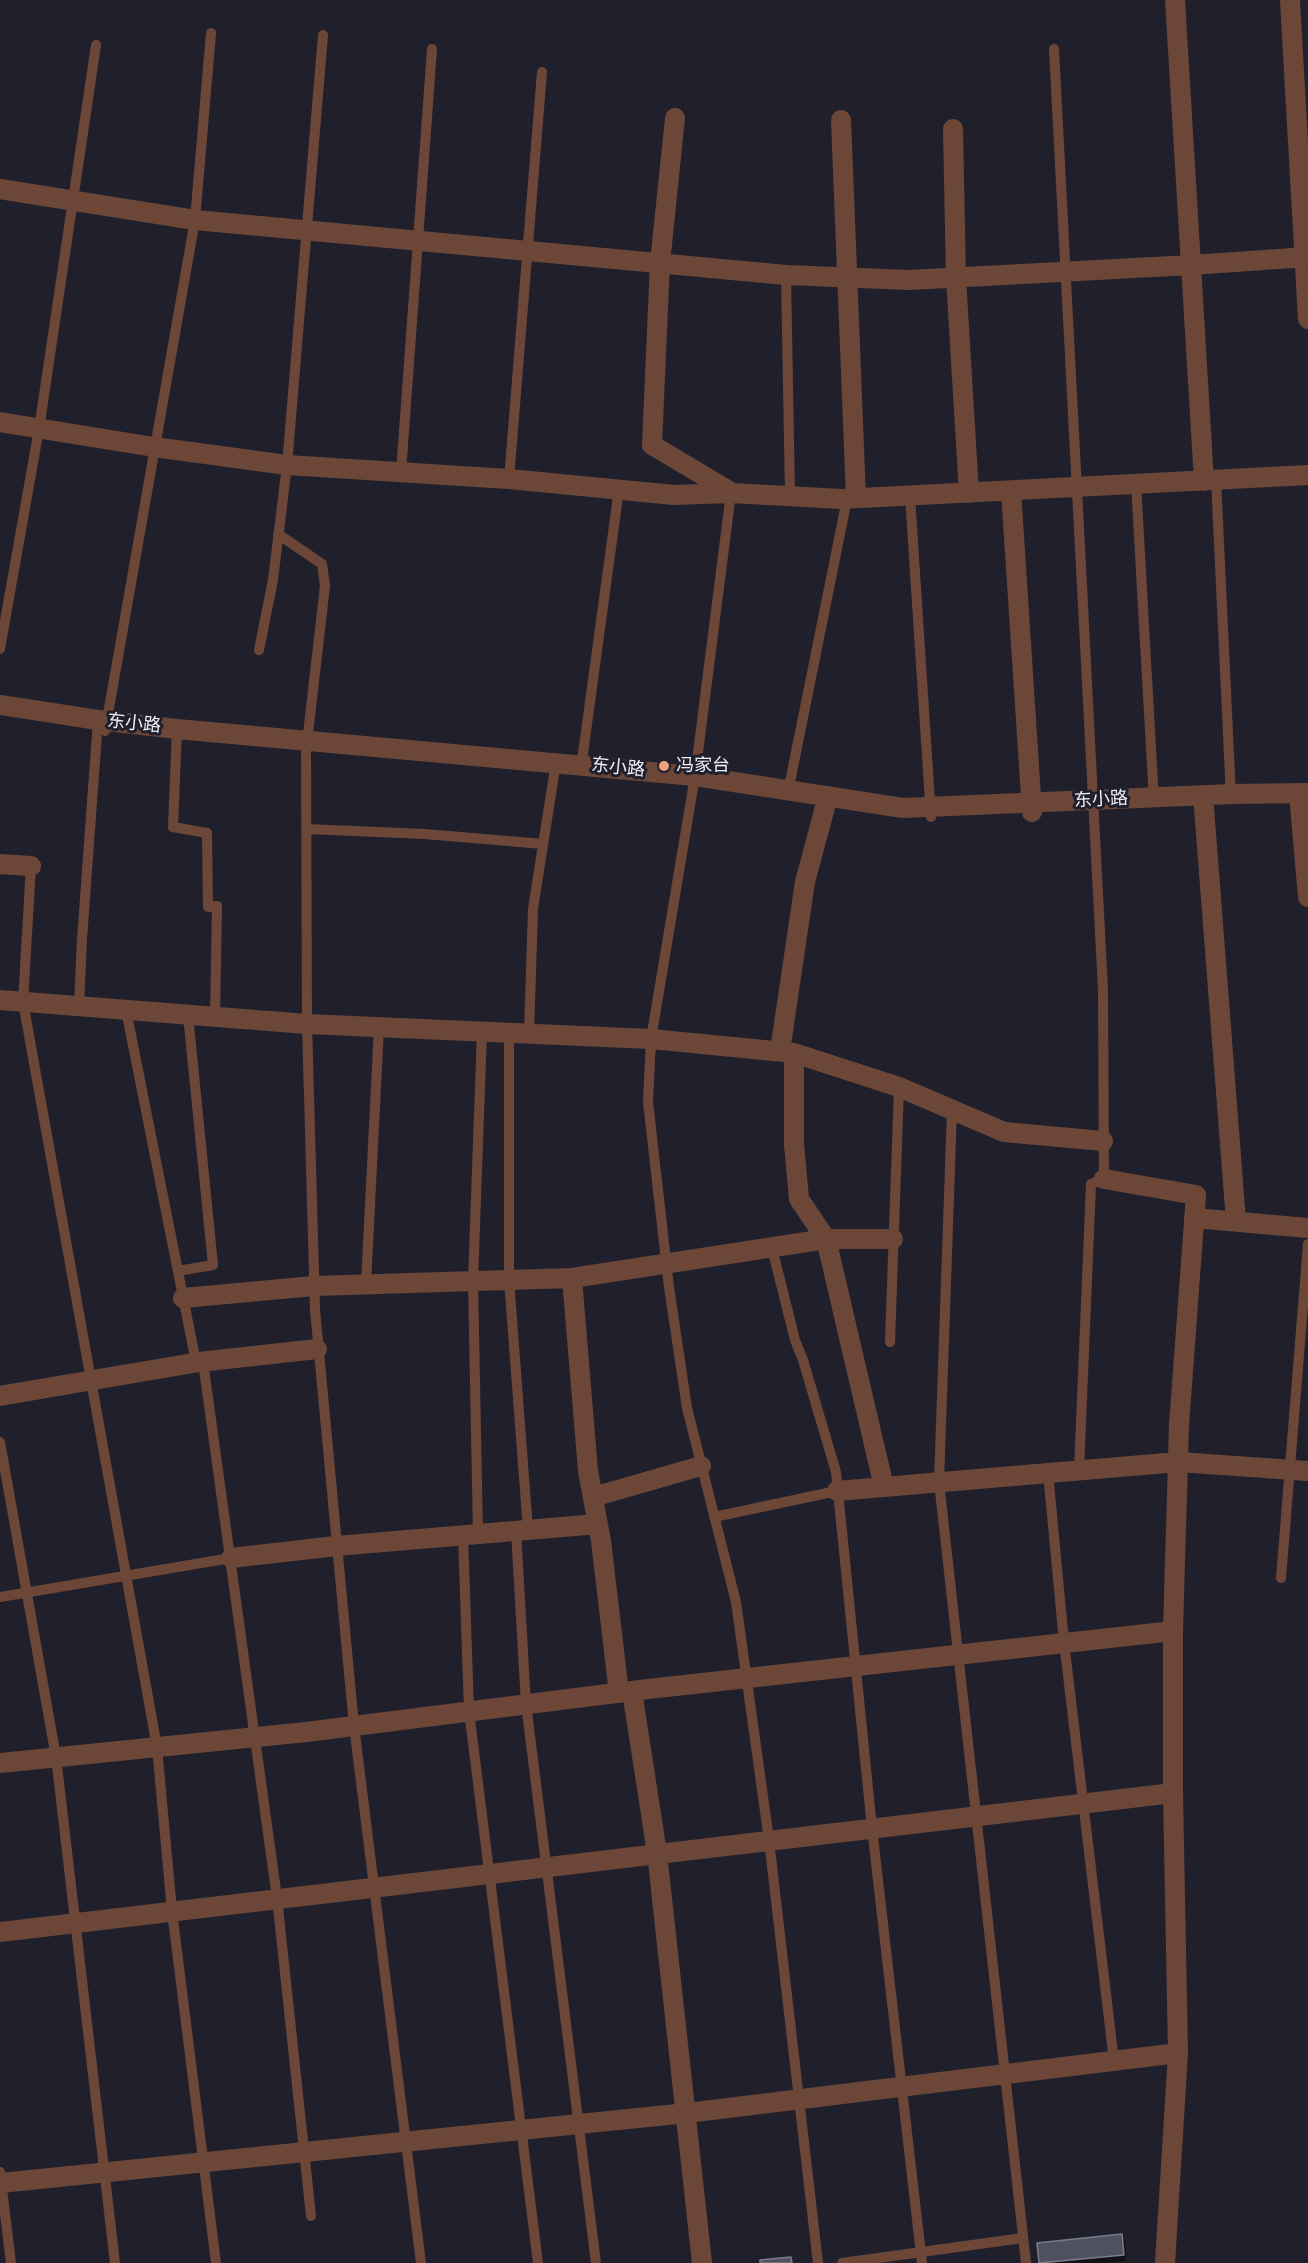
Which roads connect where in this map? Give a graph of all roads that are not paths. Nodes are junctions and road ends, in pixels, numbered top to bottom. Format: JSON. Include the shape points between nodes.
{"nodes":[{"id":1,"x":1175,"y":0,"type":"edge"},
{"id":2,"x":1290,"y":0,"type":"edge"},
{"id":3,"x":211,"y":33,"type":"dead end"},
{"id":4,"x":323,"y":35,"type":"dead end"},
{"id":5,"x":96,"y":45,"type":"dead end"},
{"id":6,"x":432,"y":49,"type":"dead end"},
{"id":7,"x":1054,"y":49,"type":"dead end"},
{"id":8,"x":542,"y":72,"type":"dead end"},
{"id":9,"x":675,"y":118,"type":"dead end"},
{"id":10,"x":841,"y":120,"type":"dead end"},
{"id":11,"x":953,"y":129,"type":"dead end"},
{"id":12,"x":0,"y":189,"type":"edge"},
{"id":13,"x":72,"y":201,"type":"junction"},
{"id":14,"x":195,"y":220,"type":"junction"},
{"id":15,"x":308,"y":231,"type":"junction"},
{"id":16,"x":419,"y":241,"type":"junction"},
{"id":17,"x":529,"y":251,"type":"junction"},
{"id":18,"x":1306,"y":257,"type":"edge"},
{"id":19,"x":660,"y":263,"type":"junction"},
{"id":20,"x":1191,"y":266,"type":"junction"},
{"id":21,"x":1067,"y":272,"type":"junction"},
{"id":22,"x":786,"y":275,"type":"junction"},
{"id":23,"x":848,"y":276,"type":"junction"},
{"id":24,"x":956,"y":278,"type":"junction"},
{"id":25,"x":1308,"y":319,"type":"edge"},
{"id":26,"x":0,"y":422,"type":"edge"},
{"id":27,"x":39,"y":429,"type":"junction"},
{"id":28,"x":154,"y":447,"type":"junction"},
{"id":29,"x":287,"y":465,"type":"junction"},
{"id":30,"x":401,"y":472,"type":"junction"},
{"id":31,"x":1308,"y":475,"type":"edge"},
{"id":32,"x":509,"y":479,"type":"junction"},
{"id":33,"x":1210,"y":480,"type":"junction"},
{"id":34,"x":1136,"y":484,"type":"junction"},
{"id":35,"x":1077,"y":487,"type":"junction"},
{"id":36,"x":619,"y":489,"type":"junction"},
{"id":37,"x":1011,"y":490,"type":"junction"},
{"id":38,"x":731,"y":493,"type":"junction"},
{"id":39,"x":969,"y":493,"type":"junction"},
{"id":40,"x":790,"y":496,"type":"junction"},
{"id":41,"x":910,"y":496,"type":"junction"},
{"id":42,"x":852,"y":498,"type":"junction"},
{"id":43,"x":278,"y":534,"type":"junction"},
{"id":44,"x":0,"y":650,"type":"edge"},
{"id":45,"x":259,"y":650,"type":"dead end"},
{"id":46,"x":0,"y":705,"type":"edge"},
{"id":47,"x":0,"y":716,"type":"edge"},
{"id":48,"x":102,"y":725,"type":"junction"},
{"id":49,"x":177,"y":734,"type":"junction"},
{"id":50,"x":306,"y":746,"type":"junction"},
{"id":51,"x":555,"y":766,"type":"junction"},
{"id":52,"x":581,"y":768,"type":"junction"},
{"id":53,"x":694,"y":779,"type":"junction"},
{"id":54,"x":787,"y":793,"type":"junction"},
{"id":55,"x":1231,"y":798,"type":"junction"},
{"id":56,"x":1304,"y":798,"type":"edge"},
{"id":57,"x":827,"y":799,"type":"junction"},
{"id":58,"x":1204,"y":799,"type":"junction"},
{"id":59,"x":1154,"y":802,"type":"junction"},
{"id":60,"x":1094,"y":804,"type":"junction"},
{"id":61,"x":1031,"y":807,"type":"junction"},
{"id":62,"x":931,"y":812,"type":"junction"},
{"id":63,"x":306,"y":829,"type":"junction"},
{"id":64,"x":543,"y":843,"type":"junction"},
{"id":65,"x":0,"y":864,"type":"edge"},
{"id":66,"x":31,"y":866,"type":"joint"},
{"id":67,"x":1308,"y":897,"type":"edge"},
{"id":68,"x":0,"y":1000,"type":"edge"},
{"id":69,"x":23,"y":1002,"type":"junction"},
{"id":70,"x":79,"y":1006,"type":"junction"},
{"id":71,"x":126,"y":1010,"type":"junction"},
{"id":72,"x":189,"y":1015,"type":"junction"},
{"id":73,"x":215,"y":1017,"type":"junction"},
{"id":74,"x":307,"y":1024,"type":"junction"},
{"id":75,"x":379,"y":1028,"type":"junction"},
{"id":76,"x":482,"y":1032,"type":"junction"},
{"id":77,"x":519,"y":1033,"type":"junction"},
{"id":78,"x":651,"y":1039,"type":"junction"},
{"id":79,"x":787,"y":1052,"type":"junction"},
{"id":80,"x":898,"y":1087,"type":"junction"},
{"id":81,"x":952,"y":1110,"type":"junction"},
{"id":82,"x":1102,"y":1141,"type":"junction"},
{"id":83,"x":1104,"y":1179,"type":"junction"},
{"id":84,"x":1194,"y":1218,"type":"junction"},
{"id":85,"x":1236,"y":1221,"type":"junction"},
{"id":86,"x":1308,"y":1228,"type":"edge"},
{"id":87,"x":826,"y":1239,"type":"junction"},
{"id":88,"x":894,"y":1239,"type":"junction"},
{"id":89,"x":1308,"y":1244,"type":"edge"},
{"id":90,"x":772,"y":1248,"type":"junction"},
{"id":91,"x":666,"y":1265,"type":"junction"},
{"id":92,"x":178,"y":1271,"type":"junction"},
{"id":93,"x":572,"y":1278,"type":"junction"},
{"id":94,"x":509,"y":1280,"type":"junction"},
{"id":95,"x":473,"y":1281,"type":"junction"},
{"id":96,"x":366,"y":1284,"type":"junction"},
{"id":97,"x":314,"y":1286,"type":"junction"},
{"id":98,"x":183,"y":1299,"type":"junction"},
{"id":99,"x":890,"y":1342,"type":"dead end"},
{"id":100,"x":317,"y":1350,"type":"junction"},
{"id":101,"x":199,"y":1362,"type":"junction"},
{"id":102,"x":91,"y":1381,"type":"junction"},
{"id":103,"x":0,"y":1396,"type":"edge"},
{"id":104,"x":0,"y":1442,"type":"edge"},
{"id":105,"x":1178,"y":1462,"type":"junction"},
{"id":106,"x":701,"y":1466,"type":"junction"},
{"id":107,"x":1079,"y":1470,"type":"junction"},
{"id":108,"x":1299,"y":1470,"type":"edge"},
{"id":109,"x":1048,"y":1473,"type":"junction"},
{"id":110,"x":939,"y":1482,"type":"junction"},
{"id":111,"x":884,"y":1487,"type":"junction"},
{"id":112,"x":837,"y":1491,"type":"junction"},
{"id":113,"x":593,"y":1497,"type":"junction"},
{"id":114,"x":714,"y":1517,"type":"junction"},
{"id":115,"x":598,"y":1524,"type":"junction"},
{"id":116,"x":522,"y":1530,"type":"junction"},
{"id":117,"x":470,"y":1534,"type":"junction"},
{"id":118,"x":336,"y":1546,"type":"junction"},
{"id":119,"x":231,"y":1558,"type":"junction"},
{"id":120,"x":126,"y":1576,"type":"junction"},
{"id":121,"x":1281,"y":1578,"type":"dead end"},
{"id":122,"x":26,"y":1593,"type":"junction"},
{"id":123,"x":0,"y":1597,"type":"edge"},
{"id":124,"x":1173,"y":1631,"type":"junction"},
{"id":125,"x":1064,"y":1642,"type":"junction"},
{"id":126,"x":959,"y":1654,"type":"junction"},
{"id":127,"x":855,"y":1666,"type":"junction"},
{"id":128,"x":746,"y":1678,"type":"junction"},
{"id":129,"x":626,"y":1692,"type":"junction"},
{"id":130,"x":526,"y":1704,"type":"junction"},
{"id":131,"x":469,"y":1711,"type":"junction"},
{"id":132,"x":354,"y":1726,"type":"junction"},
{"id":133,"x":256,"y":1737,"type":"junction"},
{"id":134,"x":157,"y":1747,"type":"junction"},
{"id":135,"x":56,"y":1757,"type":"junction"},
{"id":136,"x":0,"y":1762,"type":"edge"},
{"id":137,"x":1173,"y":1792,"type":"junction"},
{"id":138,"x":1084,"y":1803,"type":"junction"},
{"id":139,"x":978,"y":1816,"type":"junction"},
{"id":140,"x":872,"y":1828,"type":"junction"},
{"id":141,"x":769,"y":1840,"type":"junction"},
{"id":142,"x":657,"y":1853,"type":"junction"},
{"id":143,"x":546,"y":1867,"type":"junction"},
{"id":144,"x":489,"y":1874,"type":"junction"},
{"id":145,"x":374,"y":1887,"type":"junction"},
{"id":146,"x":277,"y":1898,"type":"junction"},
{"id":147,"x":172,"y":1911,"type":"junction"},
{"id":148,"x":75,"y":1922,"type":"junction"},
{"id":149,"x":0,"y":1932,"type":"edge"},
{"id":150,"x":1178,"y":2053,"type":"junction"},
{"id":151,"x":1114,"y":2061,"type":"junction"},
{"id":152,"x":1004,"y":2074,"type":"junction"},
{"id":153,"x":902,"y":2086,"type":"junction"},
{"id":154,"x":799,"y":2099,"type":"junction"},
{"id":155,"x":687,"y":2112,"type":"junction"},
{"id":156,"x":578,"y":2124,"type":"junction"},
{"id":157,"x":523,"y":2130,"type":"junction"},
{"id":158,"x":407,"y":2141,"type":"junction"},
{"id":159,"x":304,"y":2152,"type":"junction"},
{"id":160,"x":205,"y":2162,"type":"junction"},
{"id":161,"x":104,"y":2173,"type":"junction"},
{"id":162,"x":0,"y":2179,"type":"edge"},
{"id":163,"x":311,"y":2216,"type":"dead end"},
{"id":164,"x":1023,"y":2238,"type":"junction"},
{"id":165,"x":922,"y":2258,"type":"edge"},
{"id":166,"x":11,"y":2263,"type":"edge"},
{"id":167,"x":115,"y":2263,"type":"edge"},
{"id":168,"x":216,"y":2263,"type":"edge"},
{"id":169,"x":421,"y":2263,"type":"edge"},
{"id":170,"x":538,"y":2263,"type":"edge"},
{"id":171,"x":596,"y":2263,"type":"edge"},
{"id":172,"x":702,"y":2263,"type":"edge"},
{"id":173,"x":818,"y":2263,"type":"edge"},
{"id":174,"x":842,"y":2263,"type":"edge"},
{"id":175,"x":1026,"y":2263,"type":"edge"},
{"id":176,"x":1165,"y":2263,"type":"edge"}],
"edges":[{"from":1,"to":20,"type":"street"},
{"from":2,"to":18,"type":"street"},
{"from":3,"to":14,"type":"lane"},
{"from":4,"to":15,"type":"lane"},
{"from":5,"to":13,"type":"lane"},
{"from":6,"to":16,"type":"lane"},
{"from":7,"to":21,"type":"lane"},
{"from":8,"to":17,"type":"lane"},
{"from":9,"to":19,"type":"street"},
{"from":10,"to":23,"type":"street"},
{"from":11,"to":24,"type":"street"},
{"from":12,"to":13,"type":"street"},
{"from":13,"to":14,"type":"street"},
{"from":13,"to":27,"type":"lane"},
{"from":14,"to":15,"type":"street"},
{"from":14,"to":28,"type":"lane"},
{"from":15,"to":16,"type":"street"},
{"from":15,"to":29,"type":"lane"},
{"from":16,"to":17,"type":"street"},
{"from":16,"to":30,"type":"lane"},
{"from":17,"to":19,"type":"street"},
{"from":17,"to":32,"type":"lane"},
{"from":18,"to":20,"type":"street"},
{"from":18,"to":25,"type":"street"},
{"from":19,"to":22,"type":"street"},
{"from":19,"to":38,"type":"street","via":[[652,445]]},
{"from":20,"to":21,"type":"street"},
{"from":20,"to":33,"type":"street"},
{"from":21,"to":24,"type":"street"},
{"from":21,"to":35,"type":"lane"},
{"from":22,"to":23,"type":"street"},
{"from":22,"to":40,"type":"lane"},
{"from":23,"to":24,"type":"street"},
{"from":23,"to":42,"type":"street"},
{"from":24,"to":39,"type":"street"},
{"from":26,"to":27,"type":"street"},
{"from":27,"to":28,"type":"street"},
{"from":27,"to":44,"type":"lane"},
{"from":28,"to":29,"type":"street"},
{"from":28,"to":48,"type":"lane"},
{"from":29,"to":30,"type":"street"},
{"from":29,"to":43,"type":"lane"},
{"from":30,"to":32,"type":"street"},
{"from":31,"to":33,"type":"street"},
{"from":32,"to":36,"type":"street"},
{"from":33,"to":34,"type":"street"},
{"from":33,"to":55,"type":"lane"},
{"from":34,"to":35,"type":"street"},
{"from":34,"to":59,"type":"lane"},
{"from":35,"to":37,"type":"street"},
{"from":35,"to":60,"type":"lane"},
{"from":36,"to":38,"type":"street","via":[[674,495]]},
{"from":36,"to":52,"type":"lane"},
{"from":37,"to":39,"type":"street"},
{"from":37,"to":61,"type":"street"},
{"from":38,"to":40,"type":"street"},
{"from":38,"to":53,"type":"lane"},
{"from":39,"to":41,"type":"street"},
{"from":40,"to":42,"type":"street"},
{"from":41,"to":42,"type":"street"},
{"from":41,"to":62,"type":"lane"},
{"from":42,"to":54,"type":"lane"},
{"from":43,"to":45,"type":"lane"},
{"from":43,"to":50,"type":"lane","via":[[322,564],[325,586]]},
{"from":46,"to":48,"type":"street","name":"东小路"},
{"from":47,"to":48,"type":"street","name":"东小路"},
{"from":48,"to":49,"type":"street","name":"东小路"},
{"from":48,"to":70,"type":"lane","via":[[82,927]]},
{"from":49,"to":50,"type":"street","name":"东小路"},
{"from":49,"to":73,"type":"lane","via":[[173,827],[207,833],[208,907],[217,906]]},
{"from":50,"to":51,"type":"street","name":"东小路"},
{"from":50,"to":63,"type":"lane"},
{"from":51,"to":52,"type":"street","name":"东小路"},
{"from":51,"to":64,"type":"lane"},
{"from":52,"to":53,"type":"street","name":"东小路"},
{"from":53,"to":54,"type":"street","name":"东小路"},
{"from":53,"to":78,"type":"lane"},
{"from":54,"to":57,"type":"street","name":"东小路"},
{"from":55,"to":56,"type":"street","name":"东小路"},
{"from":55,"to":58,"type":"street","name":"东小路"},
{"from":56,"to":67,"type":"street"},
{"from":57,"to":62,"type":"street","name":"东小路","via":[[899,816]]},
{"from":57,"to":79,"type":"street","via":[[805,882]]},
{"from":58,"to":59,"type":"street","name":"东小路"},
{"from":58,"to":85,"type":"street"},
{"from":59,"to":60,"type":"street","name":"东小路"},
{"from":60,"to":61,"type":"street","name":"东小路"},
{"from":60,"to":82,"type":"lane","via":[[1103,990]]},
{"from":61,"to":62,"type":"street","name":"东小路"},
{"from":63,"to":64,"type":"lane"},
{"from":63,"to":74,"type":"lane"},
{"from":64,"to":77,"type":"lane"},
{"from":65,"to":66,"type":"street"},
{"from":66,"to":69,"type":"lane"},
{"from":68,"to":69,"type":"street"},
{"from":69,"to":70,"type":"street"},
{"from":69,"to":102,"type":"lane"},
{"from":70,"to":71,"type":"street"},
{"from":71,"to":72,"type":"street"},
{"from":71,"to":92,"type":"lane"},
{"from":72,"to":73,"type":"street"},
{"from":72,"to":92,"type":"lane","via":[[213,1265]]},
{"from":73,"to":74,"type":"street"},
{"from":74,"to":75,"type":"street"},
{"from":74,"to":97,"type":"lane"},
{"from":75,"to":76,"type":"street"},
{"from":75,"to":96,"type":"lane"},
{"from":76,"to":77,"type":"street"},
{"from":76,"to":95,"type":"lane"},
{"from":77,"to":78,"type":"street"},
{"from":77,"to":94,"type":"lane"},
{"from":78,"to":79,"type":"street"},
{"from":78,"to":91,"type":"lane","via":[[648,1102]]},
{"from":79,"to":80,"type":"street"},
{"from":79,"to":87,"type":"street","via":[[799,1199]]},
{"from":80,"to":81,"type":"street"},
{"from":80,"to":88,"type":"lane"},
{"from":81,"to":82,"type":"street","via":[[1004,1132]]},
{"from":81,"to":110,"type":"lane"},
{"from":82,"to":83,"type":"lane"},
{"from":83,"to":84,"type":"street","via":[[1196,1195]]},
{"from":83,"to":107,"type":"lane","via":[[1091,1184]]},
{"from":84,"to":85,"type":"street"},
{"from":84,"to":105,"type":"street"},
{"from":85,"to":86,"type":"street"},
{"from":87,"to":88,"type":"street"},
{"from":87,"to":90,"type":"street"},
{"from":87,"to":111,"type":"street"},
{"from":88,"to":99,"type":"lane"},
{"from":89,"to":108,"type":"lane"},
{"from":90,"to":91,"type":"street"},
{"from":90,"to":112,"type":"lane","via":[[795,1340],[836,1472]]},
{"from":91,"to":93,"type":"street"},
{"from":91,"to":106,"type":"lane","via":[[687,1408]]},
{"from":92,"to":98,"type":"lane"},
{"from":93,"to":94,"type":"street"},
{"from":93,"to":113,"type":"street"},
{"from":94,"to":95,"type":"street"},
{"from":94,"to":116,"type":"lane"},
{"from":95,"to":96,"type":"street"},
{"from":95,"to":117,"type":"lane"},
{"from":96,"to":97,"type":"street"},
{"from":97,"to":98,"type":"street"},
{"from":97,"to":100,"type":"lane"},
{"from":98,"to":101,"type":"lane"},
{"from":100,"to":101,"type":"street"},
{"from":100,"to":118,"type":"lane"},
{"from":101,"to":102,"type":"street"},
{"from":101,"to":119,"type":"lane","via":[[204,1369]]},
{"from":102,"to":103,"type":"street"},
{"from":102,"to":120,"type":"lane"},
{"from":104,"to":122,"type":"lane"},
{"from":105,"to":107,"type":"street"},
{"from":105,"to":108,"type":"street"},
{"from":105,"to":124,"type":"street"},
{"from":106,"to":113,"type":"street"},
{"from":106,"to":114,"type":"lane"},
{"from":107,"to":109,"type":"street"},
{"from":108,"to":121,"type":"lane"},
{"from":109,"to":110,"type":"street"},
{"from":109,"to":125,"type":"lane"},
{"from":110,"to":111,"type":"street"},
{"from":110,"to":126,"type":"lane"},
{"from":111,"to":112,"type":"street"},
{"from":112,"to":114,"type":"lane"},
{"from":112,"to":127,"type":"lane"},
{"from":113,"to":115,"type":"street"},
{"from":114,"to":128,"type":"lane","via":[[736,1602]]},
{"from":115,"to":116,"type":"street"},
{"from":115,"to":129,"type":"street"},
{"from":116,"to":117,"type":"street"},
{"from":116,"to":130,"type":"lane"},
{"from":117,"to":118,"type":"street"},
{"from":117,"to":131,"type":"lane"},
{"from":118,"to":119,"type":"street"},
{"from":118,"to":132,"type":"lane"},
{"from":119,"to":120,"type":"lane"},
{"from":119,"to":133,"type":"lane"},
{"from":120,"to":122,"type":"lane"},
{"from":120,"to":134,"type":"lane"},
{"from":122,"to":123,"type":"lane"},
{"from":122,"to":135,"type":"lane"},
{"from":124,"to":125,"type":"street"},
{"from":124,"to":137,"type":"street"},
{"from":125,"to":126,"type":"street"},
{"from":125,"to":138,"type":"lane"},
{"from":126,"to":127,"type":"street"},
{"from":126,"to":139,"type":"lane"},
{"from":127,"to":128,"type":"street"},
{"from":127,"to":140,"type":"lane"},
{"from":128,"to":129,"type":"street"},
{"from":128,"to":141,"type":"lane"},
{"from":129,"to":130,"type":"street"},
{"from":129,"to":142,"type":"street"},
{"from":130,"to":131,"type":"street"},
{"from":130,"to":143,"type":"lane"},
{"from":131,"to":132,"type":"street"},
{"from":131,"to":144,"type":"lane"},
{"from":132,"to":133,"type":"street"},
{"from":132,"to":145,"type":"lane"},
{"from":133,"to":134,"type":"street"},
{"from":133,"to":146,"type":"lane"},
{"from":134,"to":135,"type":"street"},
{"from":134,"to":147,"type":"lane"},
{"from":135,"to":136,"type":"street"},
{"from":135,"to":148,"type":"lane"},
{"from":137,"to":138,"type":"street"},
{"from":137,"to":150,"type":"street"},
{"from":138,"to":139,"type":"street"},
{"from":138,"to":151,"type":"lane"},
{"from":139,"to":140,"type":"street"},
{"from":139,"to":152,"type":"lane"},
{"from":140,"to":141,"type":"street"},
{"from":140,"to":153,"type":"lane"},
{"from":141,"to":142,"type":"street"},
{"from":141,"to":154,"type":"lane"},
{"from":142,"to":143,"type":"street"},
{"from":142,"to":155,"type":"street"},
{"from":143,"to":144,"type":"street"},
{"from":143,"to":156,"type":"lane"},
{"from":144,"to":145,"type":"street"},
{"from":144,"to":157,"type":"lane"},
{"from":145,"to":146,"type":"street"},
{"from":145,"to":158,"type":"lane"},
{"from":146,"to":147,"type":"street"},
{"from":146,"to":159,"type":"lane"},
{"from":147,"to":148,"type":"street"},
{"from":147,"to":160,"type":"lane"},
{"from":148,"to":149,"type":"street"},
{"from":148,"to":161,"type":"lane"},
{"from":150,"to":151,"type":"street"},
{"from":150,"to":176,"type":"street"},
{"from":151,"to":152,"type":"street"},
{"from":152,"to":153,"type":"street"},
{"from":152,"to":164,"type":"lane"},
{"from":153,"to":154,"type":"street"},
{"from":153,"to":165,"type":"lane"},
{"from":154,"to":155,"type":"street"},
{"from":154,"to":173,"type":"lane"},
{"from":155,"to":156,"type":"street"},
{"from":155,"to":172,"type":"street"},
{"from":156,"to":157,"type":"street"},
{"from":156,"to":171,"type":"lane"},
{"from":157,"to":158,"type":"street"},
{"from":157,"to":170,"type":"lane"},
{"from":158,"to":159,"type":"street"},
{"from":158,"to":169,"type":"lane"},
{"from":159,"to":160,"type":"street"},
{"from":159,"to":163,"type":"lane"},
{"from":160,"to":161,"type":"street"},
{"from":160,"to":168,"type":"lane"},
{"from":161,"to":162,"type":"street"},
{"from":161,"to":167,"type":"lane"},
{"from":162,"to":166,"type":"lane"},
{"from":164,"to":165,"type":"lane"},
{"from":164,"to":175,"type":"lane"},
{"from":165,"to":174,"type":"lane"}]}
